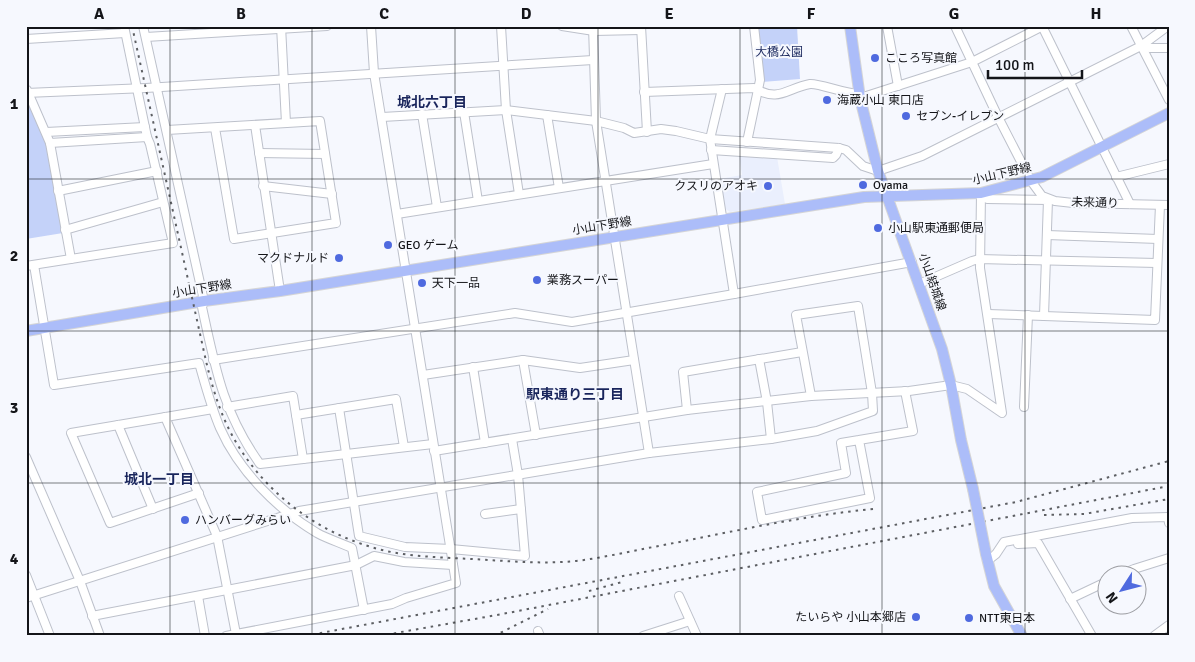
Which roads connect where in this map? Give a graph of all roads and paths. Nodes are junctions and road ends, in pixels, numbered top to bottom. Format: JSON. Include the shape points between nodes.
{"nodes":[{"id":1,"x":143,"y":26,"type":"edge"},
{"id":2,"x":327,"y":26,"type":"edge"},
{"id":3,"x":371,"y":26,"type":"edge"},
{"id":4,"x":501,"y":26,"type":"edge"},
{"id":5,"x":562,"y":26,"type":"edge"},
{"id":6,"x":754,"y":26,"type":"edge"},
{"id":7,"x":850,"y":26,"type":"edge"},
{"id":8,"x":887,"y":26,"type":"edge"},
{"id":9,"x":955,"y":26,"type":"edge"},
{"id":10,"x":1042,"y":26,"type":"edge"},
{"id":11,"x":1131,"y":26,"type":"edge"},
{"id":12,"x":1168,"y":26,"type":"edge"},
{"id":13,"x":281,"y":28,"type":"edge"},
{"id":14,"x":641,"y":28,"type":"edge"},
{"id":15,"x":594,"y":29,"type":"edge"},
{"id":16,"x":125,"y":30,"type":"edge"},
{"id":17,"x":193,"y":30,"type":"edge"},
{"id":18,"x":222,"y":30,"type":"edge"},
{"id":19,"x":146,"y":38,"type":"junction"},
{"id":20,"x":26,"y":39,"type":"edge"},
{"id":21,"x":1141,"y":46,"type":"junction"},
{"id":22,"x":1169,"y":48,"type":"edge"},
{"id":23,"x":593,"y":60,"type":"junction"},
{"id":24,"x":972,"y":62,"type":"junction"},
{"id":25,"x":503,"y":65,"type":"junction"},
{"id":26,"x":374,"y":73,"type":"junction"},
{"id":27,"x":283,"y":79,"type":"junction"},
{"id":28,"x":1068,"y":82,"type":"junction"},
{"id":29,"x":157,"y":86,"type":"junction"},
{"id":30,"x":898,"y":86,"type":"junction"},
{"id":31,"x":138,"y":88,"type":"junction"},
{"id":32,"x":722,"y":89,"type":"junction"},
{"id":33,"x":758,"y":90,"type":"junction"},
{"id":34,"x":27,"y":92,"type":"edge"},
{"id":35,"x":644,"y":92,"type":"junction"},
{"id":36,"x":859,"y":96,"type":"junction"},
{"id":37,"x":1169,"y":100,"type":"edge"},
{"id":38,"x":506,"y":110,"type":"junction"},
{"id":39,"x":464,"y":112,"type":"junction"},
{"id":40,"x":1169,"y":113,"type":"edge"},
{"id":41,"x":422,"y":114,"type":"junction"},
{"id":42,"x":548,"y":115,"type":"junction"},
{"id":43,"x":382,"y":117,"type":"junction"},
{"id":44,"x":998,"y":117,"type":"junction"},
{"id":45,"x":596,"y":121,"type":"junction"},
{"id":46,"x":286,"y":123,"type":"junction"},
{"id":47,"x":256,"y":125,"type":"junction"},
{"id":48,"x":145,"y":127,"type":"junction"},
{"id":49,"x":215,"y":128,"type":"junction"},
{"id":50,"x":167,"y":130,"type":"junction"},
{"id":51,"x":46,"y":132,"type":"junction"},
{"id":52,"x":647,"y":132,"type":"junction"},
{"id":53,"x":147,"y":137,"type":"junction"},
{"id":54,"x":710,"y":139,"type":"junction"},
{"id":55,"x":749,"y":142,"type":"junction"},
{"id":56,"x":50,"y":143,"type":"junction"},
{"id":57,"x":1101,"y":147,"type":"junction"},
{"id":58,"x":839,"y":148,"type":"junction"},
{"id":59,"x":711,"y":150,"type":"junction"},
{"id":60,"x":259,"y":153,"type":"junction"},
{"id":61,"x":749,"y":153,"type":"junction"},
{"id":62,"x":325,"y":154,"type":"junction"},
{"id":63,"x":714,"y":164,"type":"junction"},
{"id":64,"x":1169,"y":164,"type":"edge"},
{"id":65,"x":156,"y":171,"type":"junction"},
{"id":66,"x":878,"y":171,"type":"junction"},
{"id":67,"x":1116,"y":177,"type":"junction"},
{"id":68,"x":605,"y":180,"type":"junction"},
{"id":69,"x":1031,"y":181,"type":"junction"},
{"id":70,"x":263,"y":186,"type":"junction"},
{"id":71,"x":559,"y":188,"type":"junction"},
{"id":72,"x":58,"y":191,"type":"junction"},
{"id":73,"x":981,"y":193,"type":"junction"},
{"id":74,"x":332,"y":194,"type":"junction"},
{"id":75,"x":519,"y":194,"type":"junction"},
{"id":76,"x":887,"y":196,"type":"junction"},
{"id":77,"x":1048,"y":200,"type":"junction"},
{"id":78,"x":478,"y":201,"type":"junction"},
{"id":79,"x":163,"y":202,"type":"junction"},
{"id":80,"x":1130,"y":204,"type":"junction"},
{"id":81,"x":1160,"y":205,"type":"junction"},
{"id":82,"x":1169,"y":206,"type":"edge"},
{"id":83,"x":437,"y":207,"type":"junction"},
{"id":84,"x":397,"y":214,"type":"junction"},
{"id":85,"x":722,"y":219,"type":"junction"},
{"id":86,"x":65,"y":230,"type":"junction"},
{"id":87,"x":271,"y":233,"type":"junction"},
{"id":88,"x":1047,"y":235,"type":"junction"},
{"id":89,"x":614,"y":237,"type":"junction"},
{"id":90,"x":1158,"y":239,"type":"junction"},
{"id":91,"x":72,"y":259,"type":"junction"},
{"id":92,"x":979,"y":259,"type":"junction"},
{"id":93,"x":1046,"y":260,"type":"junction"},
{"id":94,"x":912,"y":262,"type":"junction"},
{"id":95,"x":1157,"y":264,"type":"junction"},
{"id":96,"x":30,"y":265,"type":"edge"},
{"id":97,"x":406,"y":270,"type":"junction"},
{"id":98,"x":920,"y":284,"type":"junction"},
{"id":99,"x":280,"y":291,"type":"junction"},
{"id":100,"x":734,"y":294,"type":"junction"},
{"id":101,"x":204,"y":301,"type":"junction"},
{"id":102,"x":626,"y":311,"type":"junction"},
{"id":103,"x":988,"y":314,"type":"junction"},
{"id":104,"x":1028,"y":315,"type":"junction"},
{"id":105,"x":1044,"y":316,"type":"junction"},
{"id":106,"x":44,"y":328,"type":"junction"},
{"id":107,"x":416,"y":328,"type":"junction"},
{"id":108,"x":26,"y":331,"type":"edge"},
{"id":109,"x":802,"y":352,"type":"junction"},
{"id":110,"x":759,"y":359,"type":"junction"},
{"id":111,"x":213,"y":360,"type":"junction"},
{"id":112,"x":524,"y":360,"type":"junction"},
{"id":113,"x":634,"y":360,"type":"junction"},
{"id":114,"x":473,"y":368,"type":"junction"},
{"id":115,"x":423,"y":375,"type":"junction"},
{"id":116,"x":951,"y":385,"type":"junction"},
{"id":117,"x":905,"y":391,"type":"junction"},
{"id":118,"x":872,"y":393,"type":"junction"},
{"id":119,"x":810,"y":396,"type":"junction"},
{"id":120,"x":767,"y":402,"type":"junction"},
{"id":121,"x":227,"y":407,"type":"junction"},
{"id":122,"x":1024,"y":407,"type":"dead end"},
{"id":123,"x":339,"y":408,"type":"junction"},
{"id":124,"x":213,"y":409,"type":"junction"},
{"id":125,"x":687,"y":410,"type":"junction"},
{"id":126,"x":296,"y":415,"type":"junction"},
{"id":127,"x":165,"y":417,"type":"junction"},
{"id":128,"x":643,"y":418,"type":"junction"},
{"id":129,"x":118,"y":425,"type":"junction"},
{"id":130,"x":536,"y":434,"type":"junction"},
{"id":131,"x":512,"y":439,"type":"junction"},
{"id":132,"x":771,"y":439,"type":"junction"},
{"id":133,"x":859,"y":440,"type":"junction"},
{"id":134,"x":485,"y":443,"type":"junction"},
{"id":135,"x":404,"y":447,"type":"junction"},
{"id":136,"x":434,"y":447,"type":"junction"},
{"id":137,"x":649,"y":453,"type":"junction"},
{"id":138,"x":346,"y":454,"type":"junction"},
{"id":139,"x":26,"y":457,"type":"edge"},
{"id":140,"x":303,"y":459,"type":"junction"},
{"id":141,"x":518,"y":475,"type":"junction"},
{"id":142,"x":30,"y":477,"type":"edge"},
{"id":143,"x":441,"y":487,"type":"junction"},
{"id":144,"x":199,"y":493,"type":"junction"},
{"id":145,"x":354,"y":501,"type":"junction"},
{"id":146,"x":153,"y":509,"type":"junction"},
{"id":147,"x":521,"y":509,"type":"junction"},
{"id":148,"x":289,"y":514,"type":"junction"},
{"id":149,"x":485,"y":514,"type":"dead end"},
{"id":150,"x":1169,"y":523,"type":"edge"},
{"id":151,"x":217,"y":536,"type":"junction"},
{"id":152,"x":1004,"y":542,"type":"junction"},
{"id":153,"x":451,"y":549,"type":"junction"},
{"id":154,"x":986,"y":558,"type":"junction"},
{"id":155,"x":1169,"y":558,"type":"edge"},
{"id":156,"x":1148,"y":564,"type":"edge"},
{"id":157,"x":356,"y":565,"type":"junction"},
{"id":158,"x":454,"y":566,"type":"junction"},
{"id":159,"x":26,"y":575,"type":"edge"},
{"id":160,"x":80,"y":581,"type":"junction"},
{"id":161,"x":1098,"y":586,"type":"edge"},
{"id":162,"x":227,"y":590,"type":"junction"},
{"id":163,"x":35,"y":595,"type":"junction"},
{"id":164,"x":198,"y":596,"type":"junction"},
{"id":165,"x":679,"y":596,"type":"dead end"},
{"id":166,"x":26,"y":598,"type":"edge"},
{"id":167,"x":1070,"y":600,"type":"junction"},
{"id":168,"x":364,"y":610,"type":"junction"},
{"id":169,"x":92,"y":616,"type":"junction"},
{"id":170,"x":690,"y":620,"type":"junction"},
{"id":171,"x":1169,"y":625,"type":"edge"},
{"id":172,"x":236,"y":634,"type":"junction"},
{"id":173,"x":50,"y":636,"type":"edge"},
{"id":174,"x":100,"y":636,"type":"edge"},
{"id":175,"x":205,"y":636,"type":"edge"},
{"id":176,"x":226,"y":636,"type":"edge"},
{"id":177,"x":643,"y":636,"type":"edge"},
{"id":178,"x":696,"y":636,"type":"edge"},
{"id":179,"x":1022,"y":636,"type":"edge"},
{"id":180,"x":1092,"y":636,"type":"edge"},
{"id":181,"x":1154,"y":636,"type":"edge"}],
"edges":[{"from":1,"to":19,"type":"street"},
{"from":2,"to":13,"type":"street"},
{"from":3,"to":26,"type":"street"},
{"from":4,"to":25,"type":"street"},
{"from":5,"to":15,"type":"street"},
{"from":6,"to":33,"type":"street","via":[[760,80]]},
{"from":7,"to":36,"type":"main road","name":"小山結城線"},
{"from":8,"to":30,"type":"street"},
{"from":9,"to":24,"type":"street"},
{"from":10,"to":24,"type":"street"},
{"from":10,"to":28,"type":"street"},
{"from":11,"to":21,"type":"street"},
{"from":12,"to":21,"type":"street"},
{"from":13,"to":18,"type":"street"},
{"from":13,"to":27,"type":"street"},
{"from":14,"to":15,"type":"street"},
{"from":14,"to":35,"type":"street"},
{"from":15,"to":23,"type":"street"},
{"from":16,"to":20,"type":"street"},
{"from":16,"to":31,"type":"street"},
{"from":17,"to":18,"type":"street"},
{"from":17,"to":19,"type":"street"},
{"from":19,"to":29,"type":"street"},
{"from":21,"to":22,"type":"street"},
{"from":21,"to":28,"type":"street"},
{"from":21,"to":37,"type":"street"},
{"from":23,"to":25,"type":"street"},
{"from":23,"to":45,"type":"street"},
{"from":24,"to":30,"type":"street"},
{"from":24,"to":44,"type":"street"},
{"from":25,"to":26,"type":"street"},
{"from":25,"to":38,"type":"street"},
{"from":26,"to":27,"type":"street"},
{"from":26,"to":43,"type":"street"},
{"from":27,"to":29,"type":"street"},
{"from":27,"to":46,"type":"street"},
{"from":28,"to":44,"type":"street"},
{"from":28,"to":57,"type":"street"},
{"from":29,"to":31,"type":"street"},
{"from":29,"to":50,"type":"street"},
{"from":30,"to":36,"type":"street"},
{"from":31,"to":34,"type":"street"},
{"from":31,"to":48,"type":"street"},
{"from":32,"to":33,"type":"street"},
{"from":32,"to":35,"type":"street"},
{"from":32,"to":54,"type":"street"},
{"from":33,"to":36,"type":"street","via":[[784,94],[811,84]]},
{"from":33,"to":55,"type":"street"},
{"from":34,"to":51,"type":"street"},
{"from":35,"to":52,"type":"street"},
{"from":36,"to":66,"type":"main road","name":"小山結城線"},
{"from":38,"to":39,"type":"street"},
{"from":38,"to":42,"type":"street"},
{"from":38,"to":75,"type":"street"},
{"from":39,"to":41,"type":"street"},
{"from":39,"to":78,"type":"street"},
{"from":40,"to":57,"type":"main road","name":"小山下野線"},
{"from":41,"to":43,"type":"street"},
{"from":41,"to":83,"type":"street"},
{"from":42,"to":45,"type":"street"},
{"from":42,"to":71,"type":"street"},
{"from":43,"to":84,"type":"street"},
{"from":44,"to":66,"type":"street","via":[[922,156]]},
{"from":44,"to":69,"type":"street"},
{"from":45,"to":52,"type":"street","via":[[634,133]]},
{"from":45,"to":68,"type":"street"},
{"from":46,"to":47,"type":"street"},
{"from":46,"to":62,"type":"street","via":[[320,121]]},
{"from":47,"to":49,"type":"street"},
{"from":47,"to":60,"type":"street"},
{"from":48,"to":51,"type":"street"},
{"from":48,"to":53,"type":"street"},
{"from":49,"to":50,"type":"street"},
{"from":49,"to":87,"type":"street","via":[[234,238]]},
{"from":50,"to":101,"type":"street"},
{"from":51,"to":56,"type":"street"},
{"from":52,"to":54,"type":"street","via":[[661,129]]},
{"from":53,"to":56,"type":"street"},
{"from":53,"to":65,"type":"street"},
{"from":54,"to":55,"type":"street"},
{"from":54,"to":59,"type":"street"},
{"from":55,"to":58,"type":"street"},
{"from":55,"to":61,"type":"street"},
{"from":56,"to":72,"type":"street"},
{"from":57,"to":67,"type":"street"},
{"from":57,"to":69,"type":"main road","name":"小山下野線"},
{"from":58,"to":61,"type":"street","via":[[833,158]]},
{"from":58,"to":66,"type":"street","via":[[846,150],[863,166]]},
{"from":59,"to":61,"type":"street"},
{"from":59,"to":63,"type":"street"},
{"from":60,"to":62,"type":"street"},
{"from":60,"to":70,"type":"street"},
{"from":62,"to":74,"type":"street"},
{"from":63,"to":68,"type":"street"},
{"from":63,"to":85,"type":"street"},
{"from":64,"to":67,"type":"street"},
{"from":65,"to":72,"type":"street"},
{"from":65,"to":79,"type":"street"},
{"from":66,"to":76,"type":"main road","name":"小山結城線"},
{"from":67,"to":80,"type":"street"},
{"from":68,"to":71,"type":"street"},
{"from":68,"to":89,"type":"street"},
{"from":69,"to":73,"type":"main road","name":"小山下野線"},
{"from":69,"to":77,"type":"street"},
{"from":70,"to":74,"type":"street"},
{"from":70,"to":87,"type":"street"},
{"from":71,"to":75,"type":"street"},
{"from":72,"to":86,"type":"street"},
{"from":73,"to":76,"type":"main road","name":"小山下野線"},
{"from":73,"to":77,"type":"street","name":"未来通り","via":[[987,199]]},
{"from":73,"to":92,"type":"street"},
{"from":74,"to":87,"type":"street","via":[[336,223]]},
{"from":75,"to":78,"type":"street"},
{"from":76,"to":85,"type":"main road","name":"小山下野線"},
{"from":76,"to":94,"type":"main road","name":"小山結城線"},
{"from":77,"to":80,"type":"street","name":"未来通り"},
{"from":77,"to":88,"type":"street"},
{"from":78,"to":83,"type":"street"},
{"from":79,"to":86,"type":"street"},
{"from":79,"to":91,"type":"street","via":[[173,243]]},
{"from":80,"to":81,"type":"street","name":"未来通り"},
{"from":81,"to":82,"type":"street","name":"未来通り"},
{"from":81,"to":90,"type":"street"},
{"from":83,"to":84,"type":"street"},
{"from":84,"to":97,"type":"street"},
{"from":85,"to":89,"type":"main road","name":"小山下野線"},
{"from":85,"to":100,"type":"street"},
{"from":86,"to":91,"type":"street"},
{"from":87,"to":99,"type":"street"},
{"from":88,"to":90,"type":"street"},
{"from":88,"to":93,"type":"street"},
{"from":89,"to":97,"type":"main road","name":"小山下野線"},
{"from":89,"to":102,"type":"street"},
{"from":90,"to":95,"type":"street"},
{"from":91,"to":96,"type":"street"},
{"from":92,"to":93,"type":"street"},
{"from":92,"to":98,"type":"street"},
{"from":92,"to":103,"type":"street"},
{"from":93,"to":95,"type":"street"},
{"from":93,"to":105,"type":"street"},
{"from":94,"to":98,"type":"main road","name":"小山結城線"},
{"from":94,"to":100,"type":"street"},
{"from":95,"to":105,"type":"street","via":[[1155,320]]},
{"from":96,"to":106,"type":"street"},
{"from":97,"to":99,"type":"main road","name":"小山下野線"},
{"from":97,"to":107,"type":"street"},
{"from":98,"to":116,"type":"main road","name":"小山結城線"},
{"from":99,"to":101,"type":"main road","name":"小山下野線"},
{"from":100,"to":102,"type":"street"},
{"from":101,"to":106,"type":"main road","name":"小山下野線"},
{"from":101,"to":111,"type":"street","via":[[202,307]]},
{"from":102,"to":107,"type":"street","via":[[572,322],[516,313]]},
{"from":102,"to":113,"type":"street"},
{"from":103,"to":104,"type":"street"},
{"from":103,"to":116,"type":"street","via":[[1002,412],[967,389]]},
{"from":104,"to":105,"type":"street"},
{"from":104,"to":122,"type":"street"},
{"from":106,"to":108,"type":"main road","name":"小山下野線"},
{"from":106,"to":124,"type":"street","via":[[54,385],[199,363]]},
{"from":107,"to":111,"type":"street"},
{"from":107,"to":115,"type":"street"},
{"from":109,"to":110,"type":"street"},
{"from":109,"to":118,"type":"street","via":[[796,315],[858,306]]},
{"from":109,"to":119,"type":"street"},
{"from":110,"to":120,"type":"street"},
{"from":110,"to":125,"type":"street","via":[[682,372]]},
{"from":111,"to":121,"type":"street"},
{"from":112,"to":113,"type":"street","via":[[580,368]]},
{"from":112,"to":114,"type":"street"},
{"from":112,"to":130,"type":"street"},
{"from":113,"to":128,"type":"street"},
{"from":114,"to":115,"type":"street"},
{"from":114,"to":134,"type":"street"},
{"from":115,"to":136,"type":"street"},
{"from":116,"to":117,"type":"street"},
{"from":116,"to":154,"type":"main road","name":"小山結城線","bridge":true},
{"from":117,"to":118,"type":"street"},
{"from":117,"to":133,"type":"street","via":[[912,431]]},
{"from":118,"to":119,"type":"street"},
{"from":118,"to":132,"type":"street","via":[[873,411],[818,431]]},
{"from":119,"to":120,"type":"street"},
{"from":120,"to":125,"type":"street"},
{"from":120,"to":132,"type":"street"},
{"from":121,"to":126,"type":"street","via":[[293,396]]},
{"from":121,"to":140,"type":"street","via":[[260,464]]},
{"from":123,"to":126,"type":"street"},
{"from":123,"to":135,"type":"street","via":[[396,399]]},
{"from":123,"to":138,"type":"street"},
{"from":124,"to":127,"type":"street"},
{"from":124,"to":148,"type":"street","via":[[228,444],[244,468]]},
{"from":125,"to":128,"type":"street"},
{"from":126,"to":140,"type":"street"},
{"from":127,"to":129,"type":"street"},
{"from":127,"to":144,"type":"street"},
{"from":128,"to":130,"type":"street"},
{"from":128,"to":137,"type":"street"},
{"from":129,"to":146,"type":"street"},
{"from":129,"to":146,"type":"street","via":[[71,432],[110,523]]},
{"from":130,"to":131,"type":"street"},
{"from":131,"to":134,"type":"street"},
{"from":131,"to":141,"type":"street"},
{"from":132,"to":137,"type":"street"},
{"from":133,"to":133,"type":"street","via":[[840,443],[846,473],[757,492],[762,520],[870,498]]},
{"from":134,"to":136,"type":"street"},
{"from":135,"to":136,"type":"street"},
{"from":135,"to":138,"type":"street"},
{"from":136,"to":143,"type":"street"},
{"from":137,"to":141,"type":"street"},
{"from":138,"to":140,"type":"street"},
{"from":138,"to":145,"type":"street"},
{"from":139,"to":142,"type":"street"},
{"from":141,"to":143,"type":"street"},
{"from":141,"to":147,"type":"street"},
{"from":142,"to":160,"type":"street"},
{"from":143,"to":145,"type":"street"},
{"from":143,"to":153,"type":"street"},
{"from":144,"to":146,"type":"street"},
{"from":144,"to":151,"type":"street"},
{"from":145,"to":148,"type":"street"},
{"from":145,"to":153,"type":"street","via":[[359,536],[405,547]]},
{"from":147,"to":149,"type":"street"},
{"from":147,"to":153,"type":"street","via":[[526,556]]},
{"from":148,"to":151,"type":"street"},
{"from":148,"to":157,"type":"street","via":[[319,534],[352,548]]},
{"from":150,"to":152,"type":"street","via":[[1168,517],[1132,518]]},
{"from":151,"to":160,"type":"street"},
{"from":151,"to":162,"type":"street"},
{"from":152,"to":154,"type":"street","via":[[996,554]]},
{"from":152,"to":167,"type":"street","via":[[1038,542]]},
{"from":153,"to":158,"type":"street"},
{"from":154,"to":179,"type":"main road","via":[[994,586]]},
{"from":155,"to":156,"type":"street"},
{"from":157,"to":158,"type":"street","via":[[374,556]]},
{"from":157,"to":162,"type":"street"},
{"from":157,"to":168,"type":"street"},
{"from":158,"to":168,"type":"street","via":[[456,583]]},
{"from":159,"to":163,"type":"street"},
{"from":160,"to":163,"type":"street"},
{"from":160,"to":169,"type":"street"},
{"from":161,"to":167,"type":"street"},
{"from":162,"to":164,"type":"street"},
{"from":162,"to":172,"type":"street"},
{"from":163,"to":166,"type":"street"},
{"from":163,"to":173,"type":"street"},
{"from":164,"to":169,"type":"street"},
{"from":164,"to":175,"type":"street"},
{"from":165,"to":170,"type":"street"},
{"from":167,"to":180,"type":"street"},
{"from":168,"to":172,"type":"street"},
{"from":169,"to":174,"type":"street"},
{"from":170,"to":177,"type":"street"},
{"from":170,"to":178,"type":"street"},
{"from":171,"to":181,"type":"street"},
{"from":172,"to":176,"type":"street"}]}
